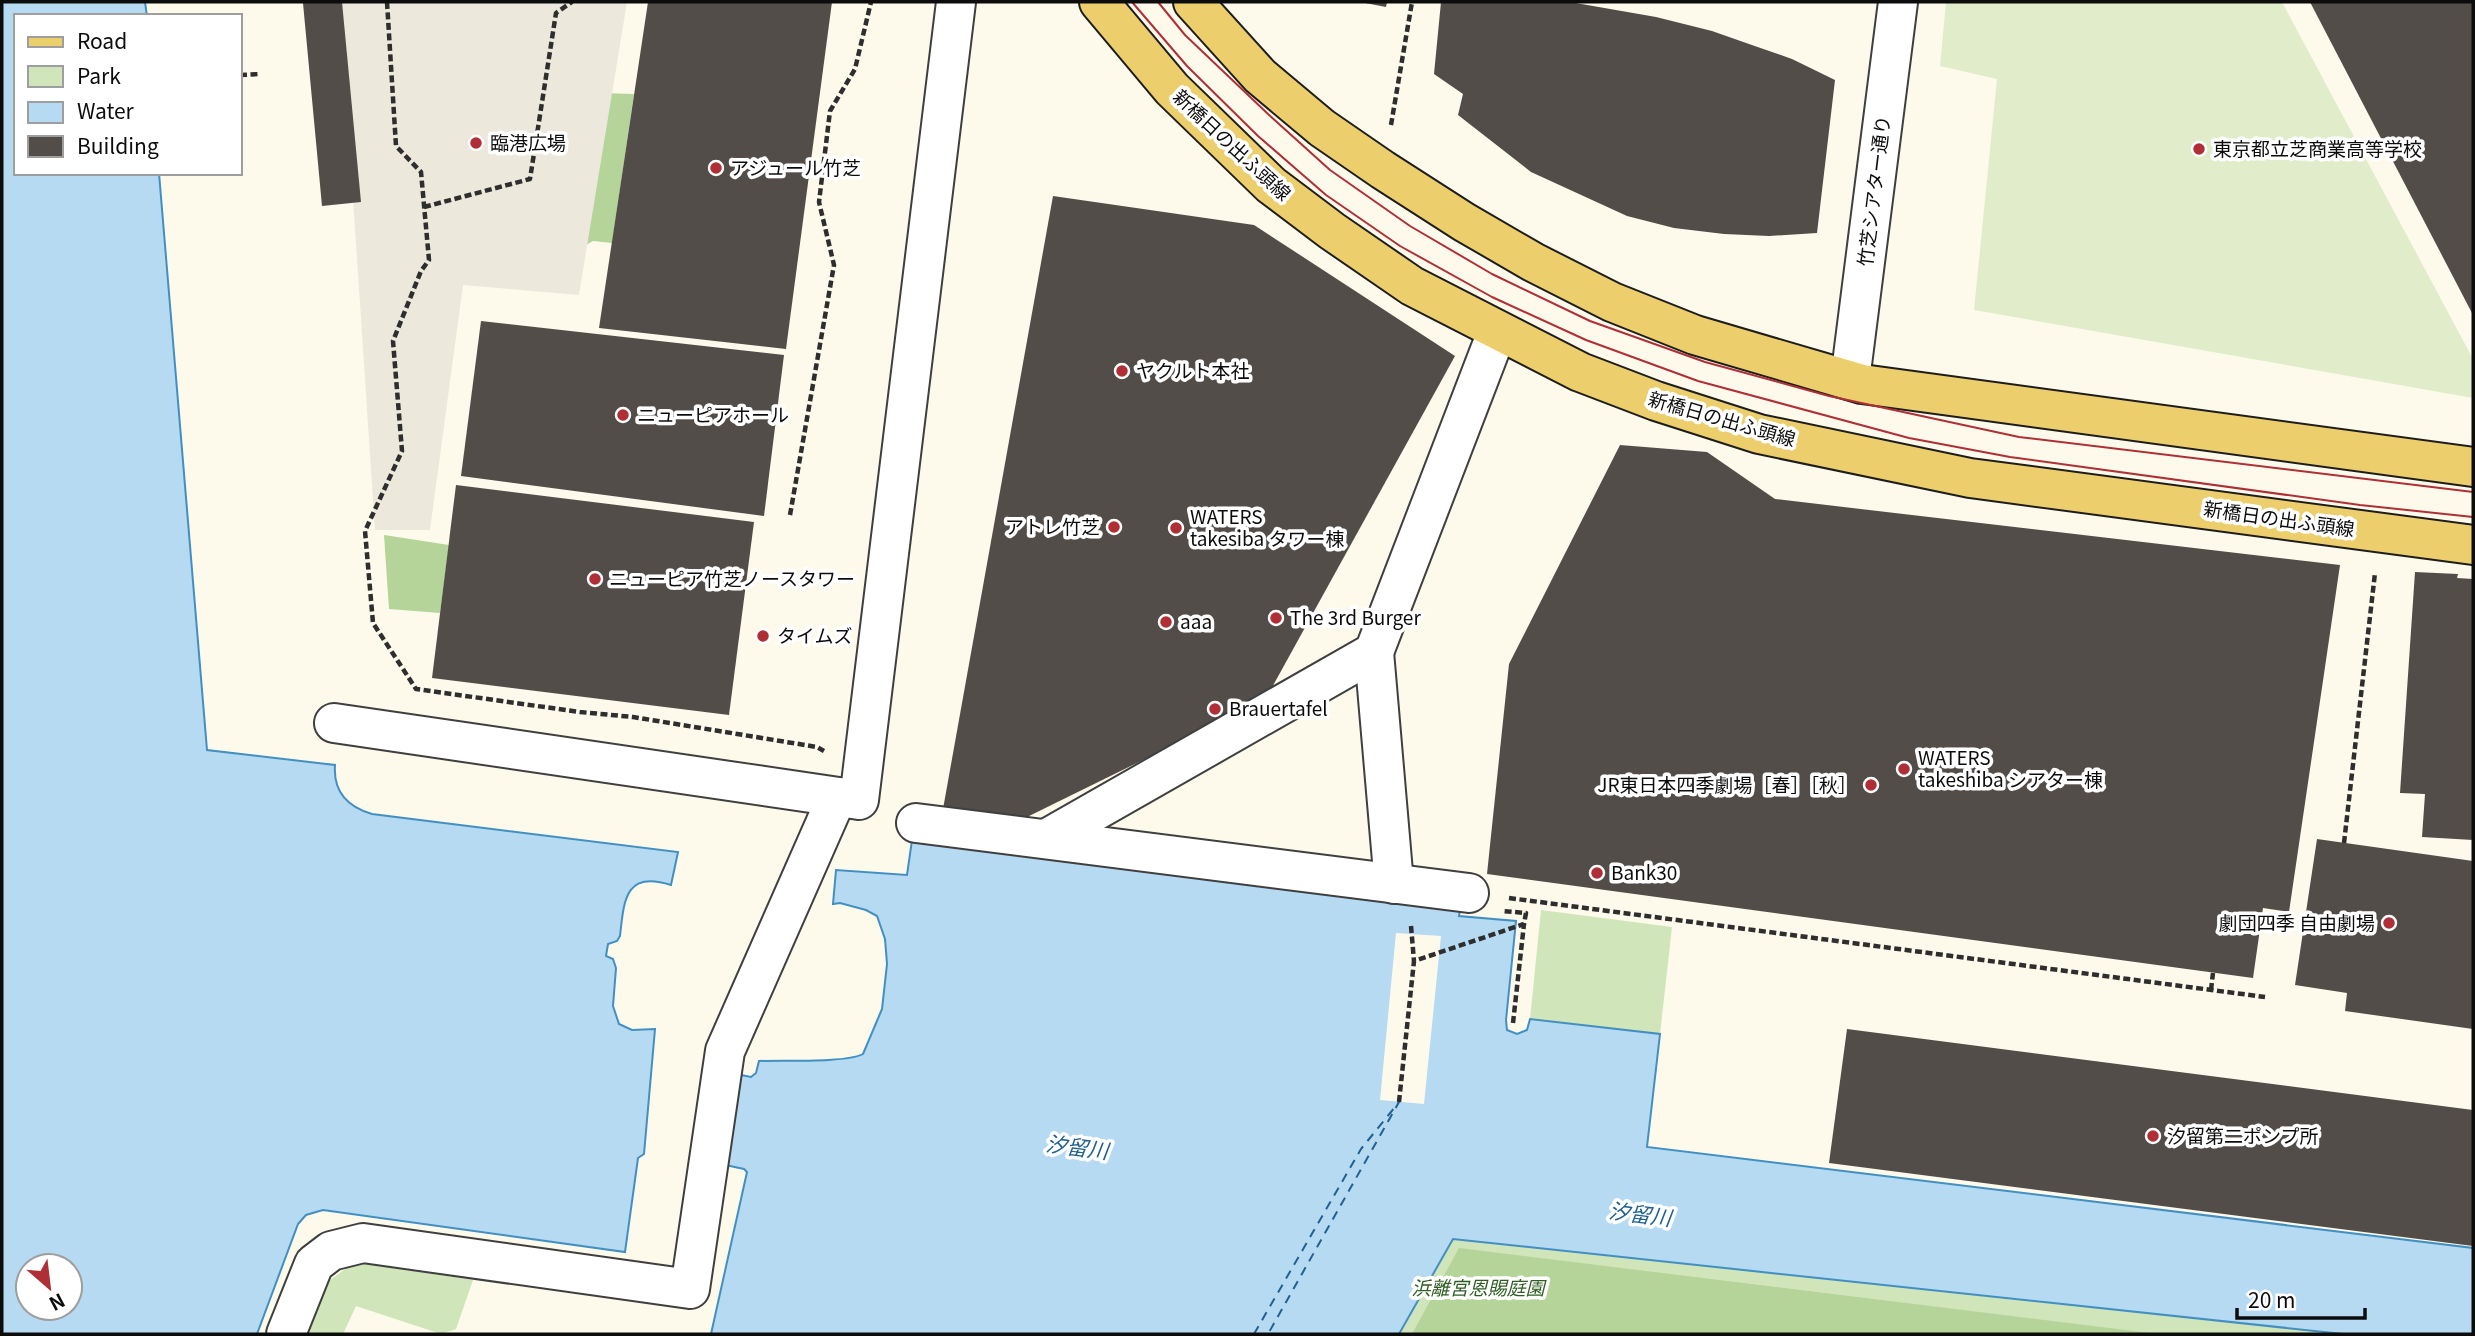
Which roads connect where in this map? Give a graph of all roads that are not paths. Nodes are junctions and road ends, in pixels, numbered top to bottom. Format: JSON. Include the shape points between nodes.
{"nodes":[{"id":1,"x":956,"y":2,"type":"edge"},
{"id":2,"x":1099,"y":2,"type":"edge"},
{"id":3,"x":1194,"y":2,"type":"edge"},
{"id":4,"x":1898,"y":2,"type":"edge"},
{"id":5,"x":1493,"y":345,"type":"dead end"},
{"id":6,"x":1850,"y":380,"type":"junction"},
{"id":7,"x":2473,"y":467,"type":"edge"},
{"id":8,"x":2473,"y":545,"type":"edge"},
{"id":9,"x":1374,"y":652,"type":"junction"},
{"id":10,"x":334,"y":723,"type":"dead end"},
{"id":11,"x":837,"y":797,"type":"junction"},
{"id":12,"x":916,"y":823,"type":"dead end"},
{"id":13,"x":1046,"y":839,"type":"junction"},
{"id":14,"x":1394,"y":884,"type":"junction"},
{"id":15,"x":1469,"y":893,"type":"road end"},
{"id":16,"x":286,"y":1334,"type":"edge"}],
"edges":[{"from":1,"to":11,"type":"street","via":[[859,800]]},
{"from":2,"to":8,"type":"main road","name":"新橋日の出ふ頭線","via":[[1172,89],[1271,186],[1412,286],[1580,372],[1759,434],[1970,478]]},
{"from":3,"to":6,"type":"main road","via":[[1260,76],[1322,128],[1475,229],[1612,302],[1695,335]]},
{"from":4,"to":6,"type":"street","name":"竹芝シアター通り"},
{"from":5,"to":9,"type":"street"},
{"from":6,"to":7,"type":"main road"},
{"from":9,"to":13,"type":"street"},
{"from":9,"to":14,"type":"street"},
{"from":10,"to":11,"type":"street"},
{"from":11,"to":16,"type":"street","via":[[725,1051],[690,1289],[363,1243],[331,1251],[314,1264]]},
{"from":12,"to":13,"type":"street"},
{"from":13,"to":14,"type":"street"},
{"from":14,"to":15,"type":"street"}]}
